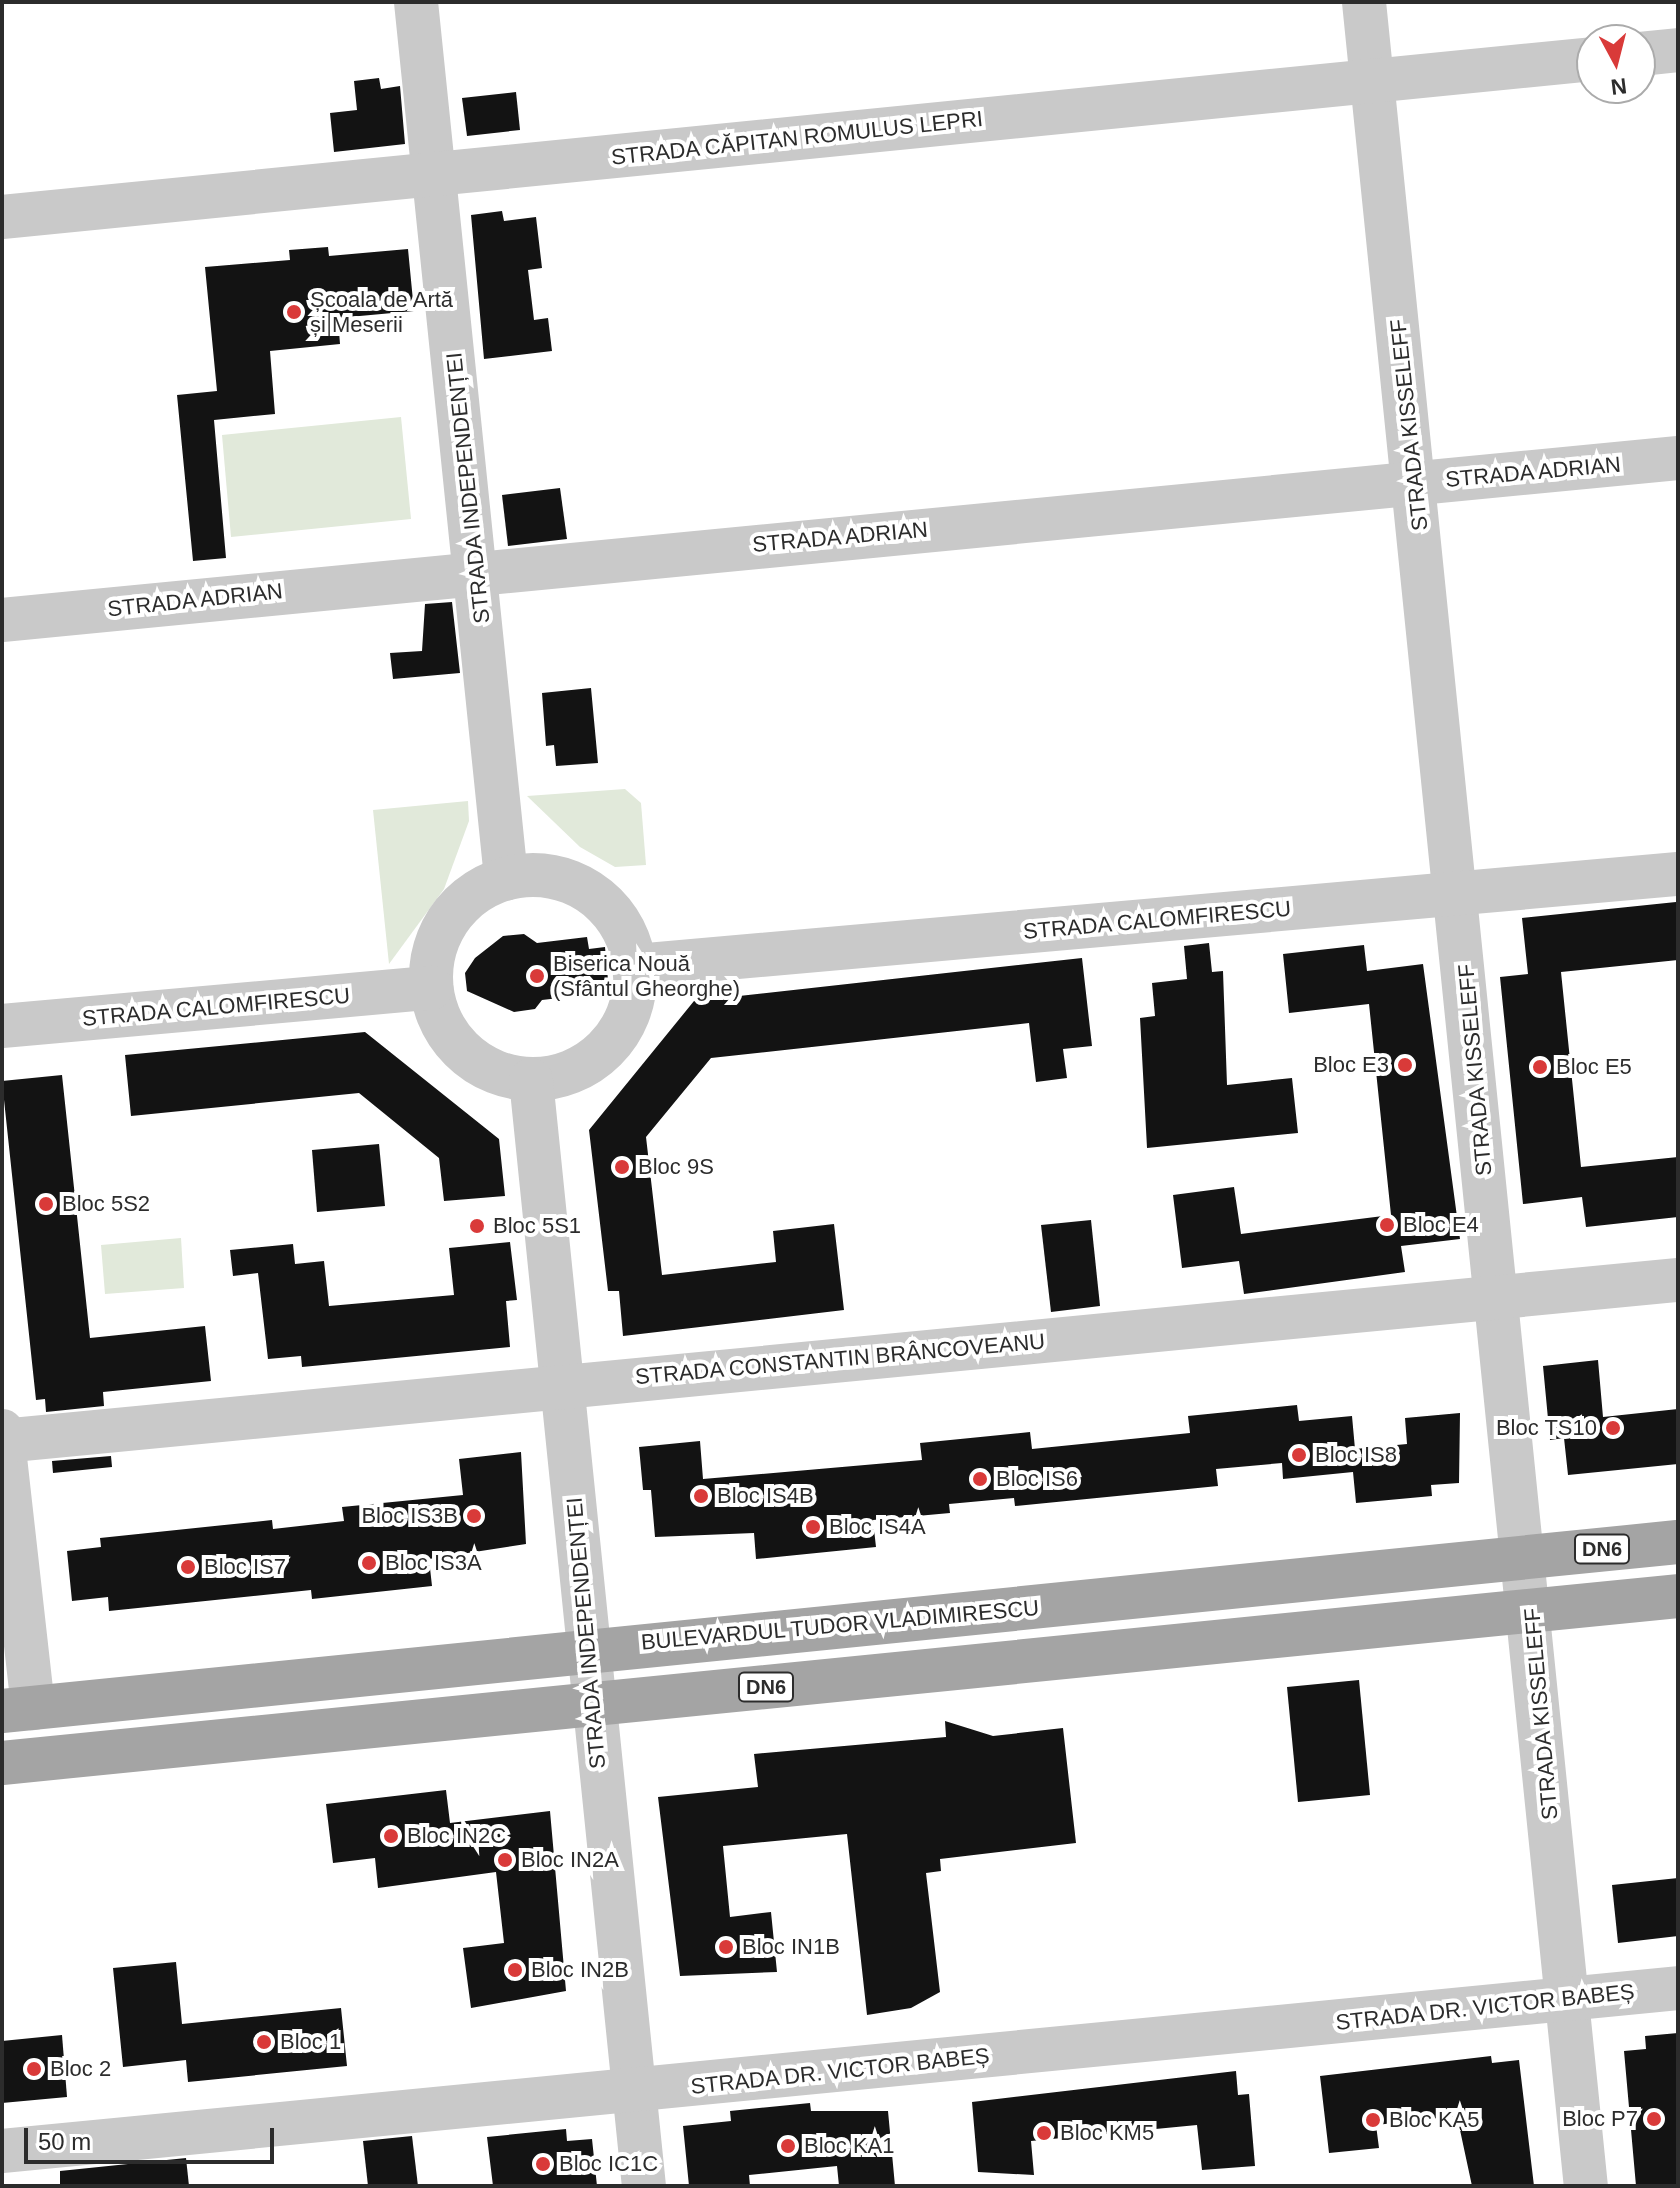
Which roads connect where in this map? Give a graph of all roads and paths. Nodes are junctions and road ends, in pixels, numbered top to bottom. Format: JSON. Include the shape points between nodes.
{"nodes":[{"id":1,"x":416,"y":2,"type":"edge"},
{"id":2,"x":1364,"y":2,"type":"edge"},
{"id":3,"x":1678,"y":50,"type":"edge"},
{"id":4,"x":1656,"y":52,"type":"edge"},
{"id":5,"x":1576,"y":61,"type":"edge"},
{"id":6,"x":1371,"y":82,"type":"junction"},
{"id":7,"x":435,"y":173,"type":"junction"},
{"id":8,"x":2,"y":217,"type":"edge"},
{"id":9,"x":1678,"y":458,"type":"edge"},
{"id":10,"x":1415,"y":483,"type":"junction"},
{"id":11,"x":477,"y":571,"type":"junction"},
{"id":12,"x":2,"y":620,"type":"edge"},
{"id":13,"x":1678,"y":874,"type":"edge"},
{"id":14,"x":506,"y":878,"type":"junction"},
{"id":15,"x":1458,"y":893,"type":"junction"},
{"id":16,"x":636,"y":966,"type":"junction"},
{"id":17,"x":431,"y":988,"type":"junction"},
{"id":18,"x":2,"y":1026,"type":"edge"},
{"id":19,"x":531,"y":1080,"type":"junction"},
{"id":20,"x":1678,"y":1280,"type":"edge"},
{"id":21,"x":1497,"y":1297,"type":"junction"},
{"id":22,"x":563,"y":1385,"type":"junction"},
{"id":23,"x":2,"y":1437,"type":"edge"},
{"id":24,"x":1678,"y":1542,"type":"edge"},
{"id":25,"x":1527,"y":1557,"type":"junction"},
{"id":26,"x":1678,"y":1596,"type":"edge"},
{"id":27,"x":1531,"y":1611,"type":"junction"},
{"id":28,"x":587,"y":1648,"type":"junction"},
{"id":29,"x":591,"y":1704,"type":"junction"},
{"id":30,"x":17,"y":1709,"type":"edge"},
{"id":31,"x":2,"y":1763,"type":"edge"},
{"id":32,"x":1678,"y":1988,"type":"edge"},
{"id":33,"x":1567,"y":2000,"type":"junction"},
{"id":34,"x":634,"y":2091,"type":"junction"},
{"id":35,"x":2,"y":2151,"type":"edge"},
{"id":36,"x":644,"y":2186,"type":"edge"},
{"id":37,"x":1586,"y":2186,"type":"edge"}],
"edges":[{"from":1,"to":7,"type":"street","name":"STRADA INDEPENDENȚEI"},
{"from":2,"to":6,"type":"street","name":"STRADA KISSELEFF"},
{"from":3,"to":4,"type":"street"},
{"from":5,"to":6,"type":"street","name":"STRADA CĂPITAN ROMULUS LEPRI"},
{"from":6,"to":7,"type":"street","name":"STRADA CĂPITAN ROMULUS LEPRI"},
{"from":6,"to":10,"type":"street","name":"STRADA KISSELEFF"},
{"from":7,"to":8,"type":"street","name":"STRADA CĂPITAN ROMULUS LEPRI"},
{"from":7,"to":11,"type":"street","name":"STRADA INDEPENDENȚEI"},
{"from":9,"to":10,"type":"street","name":"STRADA ADRIAN"},
{"from":10,"to":11,"type":"street","name":"STRADA ADRIAN"},
{"from":10,"to":15,"type":"street","name":"STRADA KISSELEFF"},
{"from":11,"to":12,"type":"street","name":"STRADA ADRIAN"},
{"from":11,"to":14,"type":"street","name":"STRADA INDEPENDENȚEI"},
{"from":13,"to":15,"type":"street","name":"STRADA CALOMFIRESCU"},
{"from":14,"to":16,"type":"street","via":[[542,875],[576,883],[605,904],[626,932]]},
{"from":14,"to":17,"type":"street","via":[[457,907],[431,959]]},
{"from":15,"to":16,"type":"street","name":"STRADA CALOMFIRESCU"},
{"from":15,"to":21,"type":"street","name":"STRADA KISSELEFF"},
{"from":16,"to":19,"type":"street","via":[[634,1001],[596,1059],[565,1075]]},
{"from":17,"to":18,"type":"street","name":"STRADA CALOMFIRESCU"},
{"from":17,"to":19,"type":"street","via":[[453,1042],[501,1075]]},
{"from":19,"to":22,"type":"street","name":"STRADA INDEPENDENȚEI"},
{"from":20,"to":21,"type":"street","name":"STRADA CONSTANTIN BRÂNCOVEANU"},
{"from":21,"to":22,"type":"street","name":"STRADA CONSTANTIN BRÂNCOVEANU"},
{"from":21,"to":25,"type":"street","name":"STRADA KISSELEFF"},
{"from":22,"to":23,"type":"street","name":"STRADA CONSTANTIN BRÂNCOVEANU"},
{"from":22,"to":28,"type":"street","name":"STRADA INDEPENDENȚEI"},
{"from":23,"to":30,"type":"street"},
{"from":24,"to":25,"type":"main road","name":"BULEVARDUL TUDOR VLADIMIRESCU","number":"DN6"},
{"from":25,"to":27,"type":"street","name":"STRADA KISSELEFF"},
{"from":25,"to":28,"type":"main road","name":"BULEVARDUL TUDOR VLADIMIRESCU","number":"DN6"},
{"from":26,"to":27,"type":"main road","number":"DN6"},
{"from":27,"to":29,"type":"main road","number":"DN6"},
{"from":27,"to":33,"type":"street","name":"STRADA KISSELEFF"},
{"from":28,"to":29,"type":"street","name":"STRADA INDEPENDENȚEI"},
{"from":28,"to":30,"type":"main road","name":"BULEVARDUL TUDOR VLADIMIRESCU","number":"DN6"},
{"from":29,"to":31,"type":"main road","number":"DN6"},
{"from":29,"to":34,"type":"street","name":"STRADA INDEPENDENȚEI"},
{"from":32,"to":33,"type":"street","name":"STRADA DR. VICTOR BABEȘ"},
{"from":33,"to":34,"type":"street","name":"STRADA DR. VICTOR BABEȘ"},
{"from":33,"to":37,"type":"street","name":"STRADA KISSELEFF"},
{"from":34,"to":35,"type":"street","name":"STRADA DR. VICTOR BABEȘ"},
{"from":34,"to":36,"type":"street","name":"STRADA INDEPENDENȚEI"}]}
